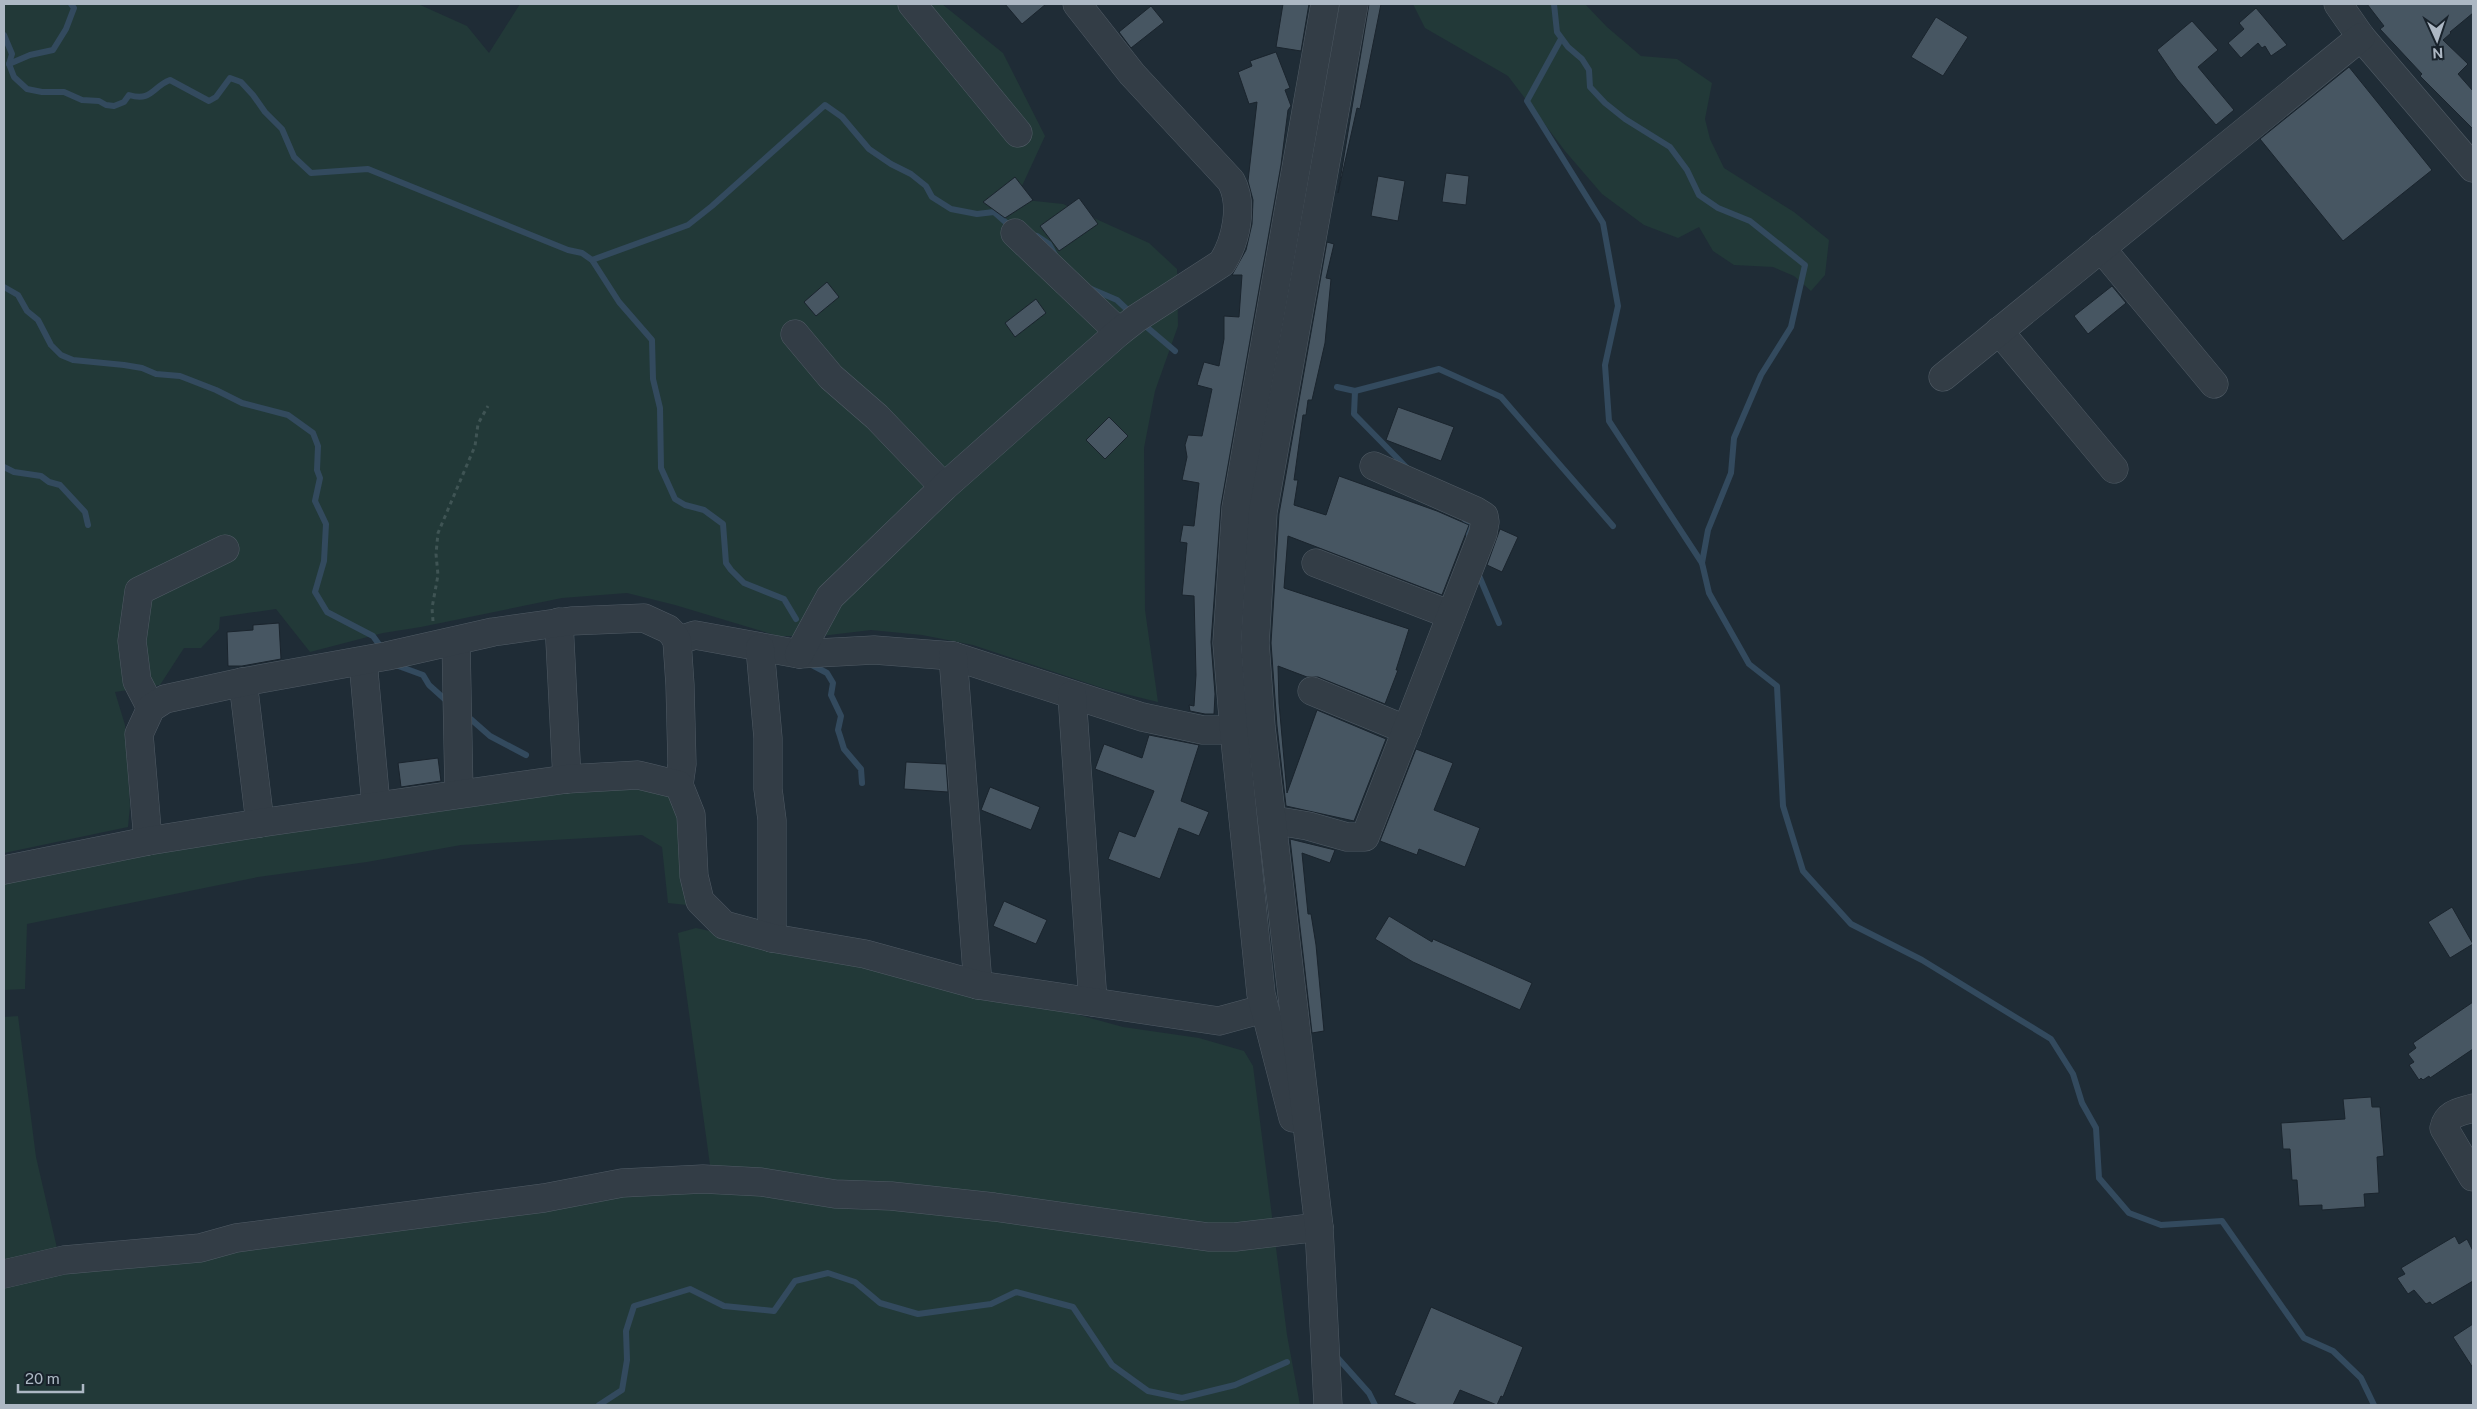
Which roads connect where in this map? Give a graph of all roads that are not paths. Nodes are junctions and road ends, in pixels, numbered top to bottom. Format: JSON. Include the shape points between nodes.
{"nodes":[{"id":1,"x":1077,"y":4,"type":"edge"},
{"id":2,"x":1325,"y":4,"type":"edge"},
{"id":3,"x":1354,"y":4,"type":"edge"},
{"id":4,"x":2338,"y":4,"type":"edge"},
{"id":5,"x":927,"y":9,"type":"edge"},
{"id":6,"x":2361,"y":36,"type":"junction"},
{"id":7,"x":1018,"y":134,"type":"dead end"},
{"id":8,"x":2473,"y":168,"type":"edge"},
{"id":9,"x":1015,"y":233,"type":"dead end"},
{"id":10,"x":2101,"y":248,"type":"junction"},
{"id":11,"x":1999,"y":331,"type":"junction"},
{"id":12,"x":1119,"y":332,"type":"junction"},
{"id":13,"x":795,"y":334,"type":"dead end"},
{"id":14,"x":1943,"y":377,"type":"dead end"},
{"id":15,"x":2214,"y":384,"type":"dead end"},
{"id":16,"x":1374,"y":466,"type":"dead end"},
{"id":17,"x":2114,"y":469,"type":"dead end"},
{"id":18,"x":944,"y":487,"type":"junction"},
{"id":19,"x":225,"y":549,"type":"dead end"},
{"id":20,"x":1316,"y":563,"type":"dead end"},
{"id":21,"x":1451,"y":616,"type":"junction"},
{"id":22,"x":559,"y":622,"type":"junction"},
{"id":23,"x":456,"y":641,"type":"junction"},
{"id":24,"x":676,"y":641,"type":"junction"},
{"id":25,"x":760,"y":648,"type":"junction"},
{"id":26,"x":799,"y":654,"type":"junction"},
{"id":27,"x":953,"y":656,"type":"junction"},
{"id":28,"x":363,"y":661,"type":"junction"},
{"id":29,"x":244,"y":682,"type":"junction"},
{"id":30,"x":1312,"y":691,"type":"dead end"},
{"id":31,"x":1072,"y":695,"type":"junction"},
{"id":32,"x":151,"y":708,"type":"junction"},
{"id":33,"x":1234,"y":730,"type":"junction"},
{"id":34,"x":1407,"y":730,"type":"junction"},
{"id":35,"x":568,"y":779,"type":"junction"},
{"id":36,"x":679,"y":785,"type":"junction"},
{"id":37,"x":459,"y":793,"type":"junction"},
{"id":38,"x":376,"y":805,"type":"junction"},
{"id":39,"x":1272,"y":820,"type":"junction"},
{"id":40,"x":260,"y":823,"type":"junction"},
{"id":41,"x":148,"y":841,"type":"junction"},
{"id":42,"x":4,"y":870,"type":"edge"},
{"id":43,"x":772,"y":938,"type":"junction"},
{"id":44,"x":978,"y":985,"type":"junction"},
{"id":45,"x":1093,"y":1002,"type":"junction"},
{"id":46,"x":1263,"y":1009,"type":"junction"},
{"id":47,"x":2473,"y":1108,"type":"edge"},
{"id":48,"x":2473,"y":1177,"type":"edge"},
{"id":49,"x":1315,"y":1198,"type":"junction"},
{"id":50,"x":1320,"y":1227,"type":"junction"},
{"id":51,"x":4,"y":1274,"type":"edge"},
{"id":52,"x":1328,"y":1405,"type":"edge"}],
"edges":[{"from":1,"to":12,"type":"street","via":[[1132,74],[1231,181],[1237,192],[1237,215],[1222,263]]},
{"from":2,"to":33,"type":"street","via":[[1236,508],[1227,643]]},
{"from":3,"to":39,"type":"street","via":[[1264,512],[1255,643]]},
{"from":4,"to":6,"type":"street"},
{"from":5,"to":7,"type":"street"},
{"from":6,"to":8,"type":"street"},
{"from":6,"to":10,"type":"street"},
{"from":9,"to":12,"type":"street"},
{"from":10,"to":11,"type":"street"},
{"from":10,"to":15,"type":"street"},
{"from":11,"to":14,"type":"street"},
{"from":11,"to":17,"type":"street"},
{"from":12,"to":18,"type":"street"},
{"from":13,"to":18,"type":"street","via":[[831,377],[877,417]]},
{"from":16,"to":21,"type":"street","via":[[1484,516],[1483,533]]},
{"from":18,"to":26,"type":"street","via":[[830,597]]},
{"from":19,"to":32,"type":"street","via":[[140,591],[132,641],[137,682]]},
{"from":20,"to":21,"type":"street"},
{"from":21,"to":34,"type":"street"},
{"from":22,"to":23,"type":"street"},
{"from":22,"to":24,"type":"street","via":[[644,618],[671,631]]},
{"from":22,"to":35,"type":"street"},
{"from":23,"to":28,"type":"street"},
{"from":23,"to":37,"type":"street"},
{"from":24,"to":25,"type":"street","via":[[695,635]]},
{"from":24,"to":36,"type":"street","via":[[682,764]]},
{"from":25,"to":26,"type":"street"},
{"from":25,"to":43,"type":"street","via":[[772,820]]},
{"from":26,"to":27,"type":"street","via":[[874,650]]},
{"from":27,"to":31,"type":"street"},
{"from":27,"to":44,"type":"street"},
{"from":28,"to":29,"type":"street"},
{"from":28,"to":38,"type":"street"},
{"from":29,"to":32,"type":"street","via":[[165,699]]},
{"from":29,"to":40,"type":"street"},
{"from":30,"to":34,"type":"street"},
{"from":31,"to":33,"type":"street","via":[[1142,717],[1203,730]]},
{"from":31,"to":45,"type":"street"},
{"from":32,"to":41,"type":"street","via":[[139,734]]},
{"from":33,"to":46,"type":"street"},
{"from":34,"to":39,"type":"street","via":[[1365,836],[1347,838],[1308,826]]},
{"from":35,"to":36,"type":"street","via":[[638,775]]},
{"from":35,"to":37,"type":"street"},
{"from":36,"to":43,"type":"street","via":[[691,815],[694,876],[700,900],[724,925]]},
{"from":37,"to":38,"type":"street"},
{"from":38,"to":40,"type":"street"},
{"from":39,"to":49,"type":"street"},
{"from":40,"to":41,"type":"street"},
{"from":41,"to":42,"type":"street"},
{"from":43,"to":44,"type":"street","via":[[864,954]]},
{"from":44,"to":45,"type":"street"},
{"from":45,"to":46,"type":"street","via":[[1219,1021]]},
{"from":46,"to":49,"type":"street"},
{"from":47,"to":48,"type":"street","via":[[2450,1116],[2444,1128]]},
{"from":49,"to":50,"type":"street"},
{"from":50,"to":51,"type":"street","via":[[1208,1237],[1068,1215],[891,1196],[836,1194],[761,1182],[665,1181],[622,1183],[544,1198],[236,1238],[200,1248],[64,1260]]},
{"from":50,"to":52,"type":"street"}]}
